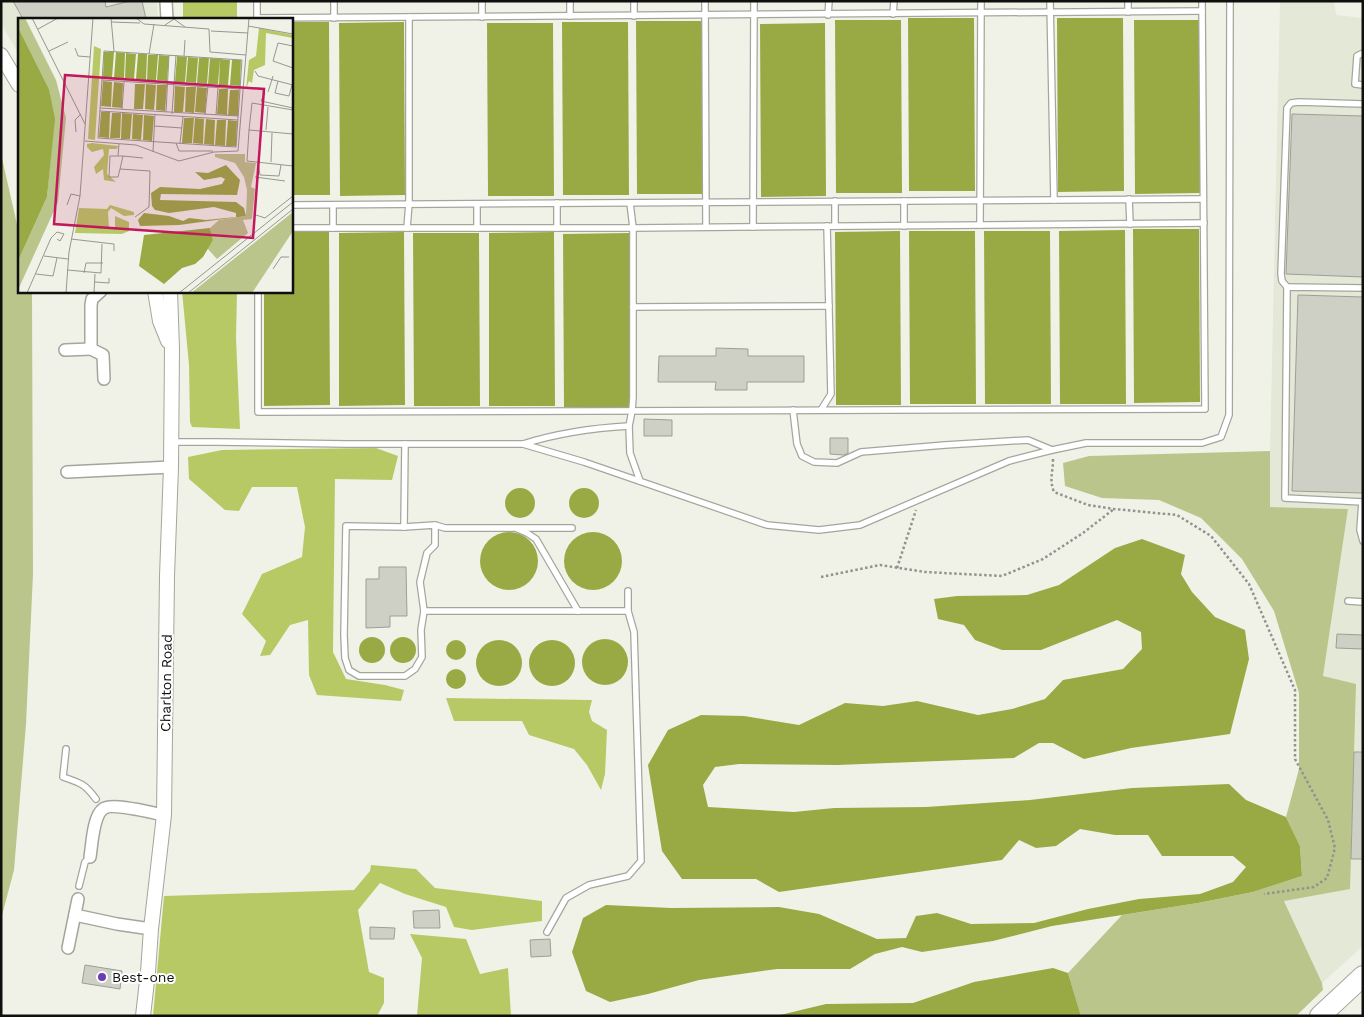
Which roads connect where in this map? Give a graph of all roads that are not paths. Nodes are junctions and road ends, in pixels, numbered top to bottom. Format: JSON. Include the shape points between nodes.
{"nodes":[{"id":1,"x":166,"y":1,"type":"edge"},
{"id":2,"x":257,"y":1,"type":"edge"},
{"id":3,"x":334,"y":1,"type":"edge"},
{"id":4,"x":482,"y":1,"type":"edge"},
{"id":5,"x":570,"y":1,"type":"edge"},
{"id":6,"x":634,"y":1,"type":"edge"},
{"id":7,"x":705,"y":1,"type":"edge"},
{"id":8,"x":754,"y":1,"type":"edge"},
{"id":9,"x":829,"y":1,"type":"edge"},
{"id":10,"x":894,"y":1,"type":"edge"},
{"id":11,"x":981,"y":1,"type":"edge"},
{"id":12,"x":1050,"y":1,"type":"edge"},
{"id":13,"x":1128,"y":1,"type":"edge"},
{"id":14,"x":1202,"y":1,"type":"edge"},
{"id":15,"x":1230,"y":1,"type":"edge"},
{"id":16,"x":1202,"y":11,"type":"junction"},
{"id":17,"x":1128,"y":12,"type":"junction"},
{"id":18,"x":1050,"y":13,"type":"junction"},
{"id":19,"x":893,"y":14,"type":"junction"},
{"id":20,"x":981,"y":14,"type":"junction"},
{"id":21,"x":705,"y":15,"type":"junction"},
{"id":22,"x":753,"y":15,"type":"junction"},
{"id":23,"x":828,"y":15,"type":"junction"},
{"id":24,"x":570,"y":16,"type":"junction"},
{"id":25,"x":634,"y":16,"type":"junction"},
{"id":26,"x":409,"y":17,"type":"junction"},
{"id":27,"x":482,"y":17,"type":"junction"},
{"id":28,"x":167,"y":18,"type":"edge"},
{"id":29,"x":257,"y":18,"type":"edge"},
{"id":30,"x":334,"y":18,"type":"junction"},
{"id":31,"x":1363,"y":53,"type":"edge"},
{"id":32,"x":1,"y":54,"type":"edge"},
{"id":33,"x":18,"y":83,"type":"edge"},
{"id":34,"x":1363,"y":85,"type":"edge"},
{"id":35,"x":1363,"y":104,"type":"edge"},
{"id":36,"x":1129,"y":199,"type":"junction"},
{"id":37,"x":1203,"y":199,"type":"junction"},
{"id":38,"x":980,"y":200,"type":"junction"},
{"id":39,"x":1054,"y":200,"type":"junction"},
{"id":40,"x":904,"y":201,"type":"junction"},
{"id":41,"x":707,"y":202,"type":"junction"},
{"id":42,"x":754,"y":202,"type":"junction"},
{"id":43,"x":835,"y":202,"type":"junction"},
{"id":44,"x":408,"y":203,"type":"junction"},
{"id":45,"x":557,"y":203,"type":"junction"},
{"id":46,"x":630,"y":203,"type":"junction"},
{"id":47,"x":477,"y":204,"type":"junction"},
{"id":48,"x":292,"y":205,"type":"edge"},
{"id":49,"x":334,"y":205,"type":"junction"},
{"id":50,"x":1204,"y":223,"type":"junction"},
{"id":51,"x":1130,"y":224,"type":"junction"},
{"id":52,"x":980,"y":225,"type":"junction"},
{"id":53,"x":827,"y":226,"type":"junction"},
{"id":54,"x":835,"y":226,"type":"junction"},
{"id":55,"x":904,"y":226,"type":"junction"},
{"id":56,"x":706,"y":227,"type":"junction"},
{"id":57,"x":753,"y":227,"type":"junction"},
{"id":58,"x":292,"y":228,"type":"edge"},
{"id":59,"x":333,"y":228,"type":"junction"},
{"id":60,"x":407,"y":228,"type":"junction"},
{"id":61,"x":477,"y":228,"type":"junction"},
{"id":62,"x":557,"y":228,"type":"junction"},
{"id":63,"x":633,"y":228,"type":"junction"},
{"id":64,"x":1287,"y":287,"type":"junction"},
{"id":65,"x":1363,"y":288,"type":"edge"},
{"id":66,"x":99,"y":292,"type":"edge"},
{"id":67,"x":155,"y":292,"type":"edge"},
{"id":68,"x":170,"y":292,"type":"edge"},
{"id":69,"x":178,"y":292,"type":"edge"},
{"id":70,"x":258,"y":292,"type":"edge"},
{"id":71,"x":829,"y":306,"type":"junction"},
{"id":72,"x":634,"y":307,"type":"junction"},
{"id":73,"x":91,"y":349,"type":"junction"},
{"id":74,"x":172,"y":349,"type":"junction"},
{"id":75,"x":65,"y":350,"type":"dead end"},
{"id":76,"x":104,"y":379,"type":"dead end"},
{"id":77,"x":793,"y":410,"type":"junction"},
{"id":78,"x":821,"y":410,"type":"junction"},
{"id":79,"x":632,"y":411,"type":"junction"},
{"id":80,"x":629,"y":426,"type":"junction"},
{"id":81,"x":172,"y":442,"type":"junction"},
{"id":82,"x":405,"y":444,"type":"junction"},
{"id":83,"x":523,"y":444,"type":"junction"},
{"id":84,"x":1052,"y":450,"type":"junction"},
{"id":85,"x":172,"y":467,"type":"junction"},
{"id":86,"x":68,"y":472,"type":"dead end"},
{"id":87,"x":640,"y":481,"type":"junction"},
{"id":88,"x":1362,"y":502,"type":"edge"},
{"id":89,"x":404,"y":526,"type":"junction"},
{"id":90,"x":435,"y":526,"type":"junction"},
{"id":91,"x":516,"y":528,"type":"junction"},
{"id":92,"x":572,"y":528,"type":"dead end"},
{"id":93,"x":1363,"y":541,"type":"edge"},
{"id":94,"x":628,"y":591,"type":"dead end"},
{"id":95,"x":1348,"y":602,"type":"dead end"},
{"id":96,"x":1363,"y":602,"type":"edge"},
{"id":97,"x":424,"y":611,"type":"junction"},
{"id":98,"x":578,"y":611,"type":"junction"},
{"id":99,"x":628,"y":611,"type":"junction"},
{"id":100,"x":66,"y":749,"type":"dead end"},
{"id":101,"x":99,"y":804,"type":"junction"},
{"id":102,"x":164,"y":816,"type":"junction"},
{"id":103,"x":90,"y":857,"type":"joint"},
{"id":104,"x":79,"y":886,"type":"dead end"},
{"id":105,"x":78,"y":899,"type":"dead end"},
{"id":106,"x":75,"y":915,"type":"junction"},
{"id":107,"x":150,"y":929,"type":"junction"},
{"id":108,"x":547,"y":932,"type":"dead end"},
{"id":109,"x":68,"y":948,"type":"dead end"},
{"id":110,"x":1363,"y":976,"type":"edge"},
{"id":111,"x":143,"y":1016,"type":"edge"},
{"id":112,"x":1320,"y":1016,"type":"edge"}],
"edges":[{"from":1,"to":28,"type":"street"},
{"from":2,"to":29,"type":"lane"},
{"from":3,"to":30,"type":"lane"},
{"from":4,"to":27,"type":"lane"},
{"from":5,"to":24,"type":"lane"},
{"from":6,"to":25,"type":"lane"},
{"from":7,"to":21,"type":"lane"},
{"from":8,"to":22,"type":"lane"},
{"from":9,"to":23,"type":"lane"},
{"from":10,"to":19,"type":"lane"},
{"from":11,"to":20,"type":"lane"},
{"from":12,"to":18,"type":"lane"},
{"from":13,"to":17,"type":"lane"},
{"from":14,"to":16,"type":"lane"},
{"from":15,"to":84,"type":"lane","via":[[1229,415],[1221,437],[1202,443],[1086,443]]},
{"from":16,"to":17,"type":"lane"},
{"from":16,"to":37,"type":"lane"},
{"from":17,"to":18,"type":"lane"},
{"from":18,"to":20,"type":"lane"},
{"from":18,"to":39,"type":"lane"},
{"from":19,"to":20,"type":"lane"},
{"from":19,"to":23,"type":"lane"},
{"from":20,"to":38,"type":"lane"},
{"from":21,"to":22,"type":"lane"},
{"from":21,"to":25,"type":"lane"},
{"from":21,"to":41,"type":"lane"},
{"from":22,"to":23,"type":"lane"},
{"from":22,"to":42,"type":"lane"},
{"from":24,"to":25,"type":"lane"},
{"from":24,"to":27,"type":"lane"},
{"from":26,"to":27,"type":"lane"},
{"from":26,"to":30,"type":"lane"},
{"from":26,"to":44,"type":"lane"},
{"from":29,"to":30,"type":"lane"},
{"from":31,"to":34,"type":"lane","via":[[1356,56],[1355,84]]},
{"from":32,"to":33,"type":"street"},
{"from":35,"to":64,"type":"lane","via":[[1298,102],[1287,108],[1281,274]]},
{"from":36,"to":37,"type":"lane"},
{"from":36,"to":39,"type":"lane"},
{"from":36,"to":51,"type":"lane"},
{"from":37,"to":50,"type":"lane"},
{"from":38,"to":39,"type":"lane"},
{"from":38,"to":40,"type":"lane"},
{"from":38,"to":52,"type":"lane"},
{"from":40,"to":43,"type":"lane"},
{"from":40,"to":55,"type":"lane"},
{"from":41,"to":42,"type":"lane"},
{"from":41,"to":46,"type":"lane"},
{"from":41,"to":56,"type":"lane"},
{"from":42,"to":43,"type":"lane"},
{"from":42,"to":57,"type":"lane"},
{"from":43,"to":54,"type":"lane"},
{"from":44,"to":47,"type":"lane"},
{"from":44,"to":49,"type":"lane"},
{"from":44,"to":60,"type":"lane"},
{"from":45,"to":46,"type":"lane"},
{"from":45,"to":47,"type":"lane"},
{"from":45,"to":62,"type":"lane"},
{"from":46,"to":63,"type":"lane"},
{"from":47,"to":61,"type":"lane"},
{"from":48,"to":49,"type":"lane"},
{"from":49,"to":59,"type":"lane"},
{"from":50,"to":51,"type":"lane"},
{"from":50,"to":78,"type":"lane","via":[[1205,408]]},
{"from":51,"to":52,"type":"lane"},
{"from":52,"to":55,"type":"lane"},
{"from":53,"to":54,"type":"lane"},
{"from":53,"to":57,"type":"lane"},
{"from":53,"to":71,"type":"lane"},
{"from":54,"to":55,"type":"lane"},
{"from":56,"to":57,"type":"lane"},
{"from":56,"to":63,"type":"lane"},
{"from":58,"to":59,"type":"lane"},
{"from":59,"to":60,"type":"lane"},
{"from":60,"to":61,"type":"lane"},
{"from":61,"to":62,"type":"lane"},
{"from":62,"to":63,"type":"lane"},
{"from":63,"to":72,"type":"lane"},
{"from":64,"to":65,"type":"lane"},
{"from":64,"to":88,"type":"lane","via":[[1285,498]]},
{"from":66,"to":73,"type":"street","via":[[90,305]]},
{"from":67,"to":74,"type":"street","via":[[160,321]]},
{"from":68,"to":74,"type":"street","name":"Charlton Road"},
{"from":69,"to":74,"type":"street","name":"Charlton Road","via":[[177,336]]},
{"from":70,"to":79,"type":"lane","via":[[258,412]]},
{"from":71,"to":72,"type":"lane"},
{"from":71,"to":78,"type":"lane","via":[[831,394]]},
{"from":72,"to":79,"type":"lane"},
{"from":73,"to":75,"type":"street"},
{"from":73,"to":76,"type":"street","via":[[103,355]]},
{"from":74,"to":81,"type":"street","name":"Charlton Road"},
{"from":77,"to":78,"type":"lane"},
{"from":77,"to":79,"type":"lane"},
{"from":77,"to":84,"type":"lane","via":[[797,444],[802,456],[814,462],[837,463],[861,452],[1028,440]]},
{"from":79,"to":80,"type":"lane"},
{"from":80,"to":83,"type":"lane","via":[[548,436]]},
{"from":80,"to":87,"type":"lane","via":[[630,453]]},
{"from":81,"to":82,"type":"lane"},
{"from":81,"to":85,"type":"street","name":"Charlton Road"},
{"from":82,"to":83,"type":"lane"},
{"from":82,"to":89,"type":"lane"},
{"from":83,"to":87,"type":"lane"},
{"from":84,"to":87,"type":"lane","via":[[1009,461],[860,525],[819,530],[767,525]]},
{"from":85,"to":86,"type":"street"},
{"from":85,"to":102,"type":"street","name":"Charlton Road","via":[[167,576]]},
{"from":88,"to":93,"type":"lane","via":[[1360,530]]},
{"from":89,"to":90,"type":"lane"},
{"from":89,"to":97,"type":"lane","via":[[346,526],[344,635],[349,670],[360,676],[405,676],[415,669],[422,657]]},
{"from":90,"to":91,"type":"lane"},
{"from":90,"to":97,"type":"lane","via":[[435,545],[427,553],[420,582]]},
{"from":91,"to":92,"type":"lane"},
{"from":91,"to":98,"type":"lane","via":[[536,539]]},
{"from":94,"to":99,"type":"lane"},
{"from":95,"to":96,"type":"lane"},
{"from":97,"to":98,"type":"lane"},
{"from":98,"to":99,"type":"lane"},
{"from":99,"to":108,"type":"lane","via":[[634,632],[641,861],[628,876],[589,885],[566,898]]},
{"from":100,"to":101,"type":"lane","via":[[63,777],[87,787]]},
{"from":101,"to":102,"type":"street"},
{"from":101,"to":103,"type":"street"},
{"from":102,"to":107,"type":"street","name":"Charlton Road"},
{"from":103,"to":104,"type":"lane"},
{"from":105,"to":106,"type":"street"},
{"from":106,"to":107,"type":"street"},
{"from":106,"to":109,"type":"street"},
{"from":107,"to":111,"type":"street","name":"Charlton Road"},
{"from":110,"to":112,"type":"highway"}]}
